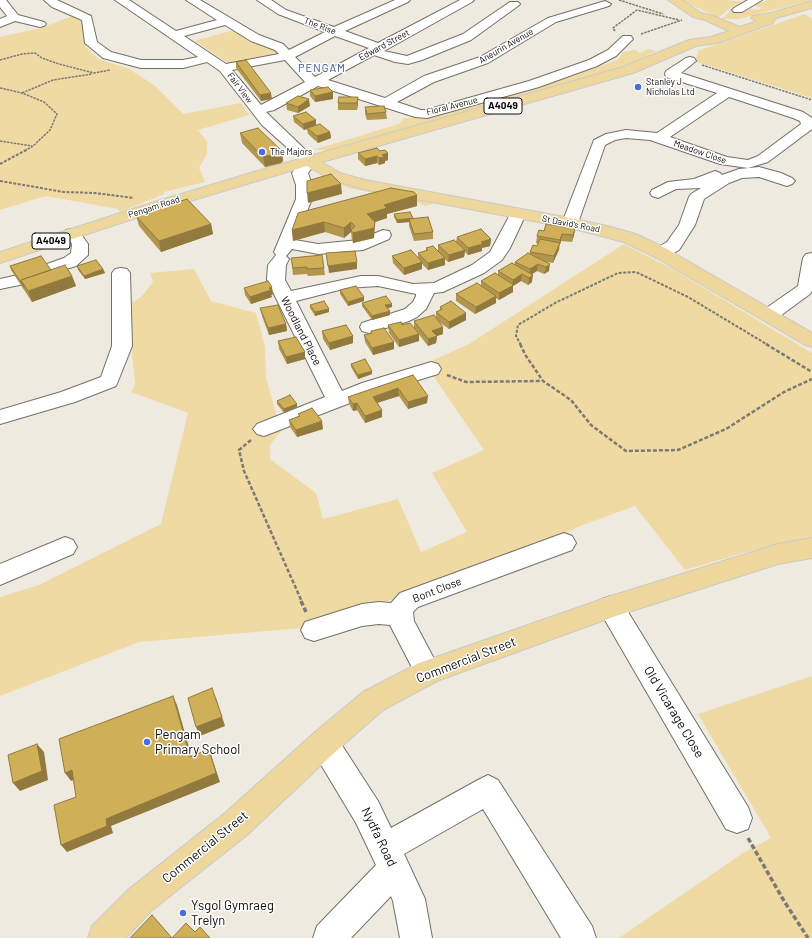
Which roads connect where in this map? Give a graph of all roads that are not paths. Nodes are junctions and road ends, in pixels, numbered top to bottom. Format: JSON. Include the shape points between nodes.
{"nodes":[{"id":1,"x":0,"y":0,"type":"edge"},
{"id":2,"x":50,"y":0,"type":"edge"},
{"id":3,"x":121,"y":0,"type":"edge"},
{"id":4,"x":192,"y":0,"type":"edge"},
{"id":5,"x":286,"y":0,"type":"edge"},
{"id":6,"x":404,"y":0,"type":"edge"},
{"id":7,"x":468,"y":0,"type":"edge"},
{"id":8,"x":674,"y":0,"type":"edge"},
{"id":9,"x":267,"y":3,"type":"edge"},
{"id":10,"x":514,"y":4,"type":"dead end"},
{"id":11,"x":605,"y":4,"type":"dead end"},
{"id":12,"x":812,"y":4,"type":"edge"},
{"id":13,"x":14,"y":17,"type":"junction"},
{"id":14,"x":225,"y":21,"type":"junction"},
{"id":15,"x":0,"y":24,"type":"edge"},
{"id":16,"x":40,"y":24,"type":"dead end"},
{"id":17,"x":730,"y":30,"type":"junction"},
{"id":18,"x":335,"y":31,"type":"junction"},
{"id":19,"x":174,"y":35,"type":"junction"},
{"id":20,"x":627,"y":39,"type":"road end"},
{"id":21,"x":376,"y":50,"type":"junction"},
{"id":22,"x":288,"y":56,"type":"junction"},
{"id":23,"x":209,"y":58,"type":"junction"},
{"id":24,"x":690,"y":61,"type":"road end"},
{"id":25,"x":224,"y":68,"type":"junction"},
{"id":26,"x":316,"y":82,"type":"junction"},
{"id":27,"x":727,"y":92,"type":"junction"},
{"id":28,"x":386,"y":103,"type":"junction"},
{"id":29,"x":256,"y":110,"type":"junction"},
{"id":30,"x":659,"y":138,"type":"junction"},
{"id":31,"x":310,"y":161,"type":"junction"},
{"id":32,"x":731,"y":163,"type":"junction"},
{"id":33,"x":787,"y":181,"type":"dead end"},
{"id":34,"x":658,"y":193,"type":"dead end"},
{"id":35,"x":518,"y":214,"type":"junction"},
{"id":36,"x":570,"y":223,"type":"junction"},
{"id":37,"x":72,"y":234,"type":"junction"},
{"id":38,"x":383,"y":235,"type":"dead end"},
{"id":39,"x":283,"y":251,"type":"junction"},
{"id":40,"x":662,"y":253,"type":"junction"},
{"id":41,"x":0,"y":258,"type":"edge"},
{"id":42,"x":812,"y":258,"type":"edge"},
{"id":43,"x":50,"y":269,"type":"edge"},
{"id":44,"x":122,"y":273,"type":"dead end"},
{"id":45,"x":18,"y":280,"type":"edge"},
{"id":46,"x":0,"y":284,"type":"edge"},
{"id":47,"x":425,"y":289,"type":"junction"},
{"id":48,"x":284,"y":298,"type":"junction"},
{"id":49,"x":769,"y":315,"type":"junction"},
{"id":50,"x":369,"y":326,"type":"dead end"},
{"id":51,"x":812,"y":341,"type":"edge"},
{"id":52,"x":431,"y":369,"type":"road end"},
{"id":53,"x":337,"y":400,"type":"junction"},
{"id":54,"x":0,"y":417,"type":"edge"},
{"id":55,"x":264,"y":429,"type":"road end"},
{"id":56,"x":564,"y":543,"type":"dead end"},
{"id":57,"x":65,"y":547,"type":"dead end"},
{"id":58,"x":812,"y":548,"type":"edge"},
{"id":59,"x":0,"y":575,"type":"edge"},
{"id":60,"x":611,"y":607,"type":"junction"},
{"id":61,"x":400,"y":615,"type":"junction"},
{"id":62,"x":314,"y":630,"type":"road end"},
{"id":63,"x":428,"y":672,"type":"junction"},
{"id":64,"x":324,"y":743,"type":"junction"},
{"id":65,"x":737,"y":818,"type":"road end"},
{"id":66,"x":390,"y":859,"type":"junction"},
{"id":67,"x":104,"y":938,"type":"edge"},
{"id":68,"x":329,"y":938,"type":"edge"},
{"id":69,"x":416,"y":938,"type":"edge"},
{"id":70,"x":580,"y":938,"type":"edge"}],
"edges":[{"from":1,"to":13,"type":"street"},
{"from":2,"to":23,"type":"street","via":[[87,18],[91,43],[107,55],[141,64],[184,64]]},
{"from":3,"to":19,"type":"street","name":"Fair View"},
{"from":4,"to":14,"type":"street"},
{"from":5,"to":9,"type":"street"},
{"from":6,"to":18,"type":"street"},
{"from":7,"to":21,"type":"street","name":"Edward Street"},
{"from":8,"to":17,"type":"main road","via":[[701,20]]},
{"from":9,"to":18,"type":"street","name":"The Rise","via":[[282,12]]},
{"from":10,"to":21,"type":"street","name":"The Rise","via":[[475,32],[418,57],[398,59]]},
{"from":11,"to":28,"type":"street","name":"Aneurin Avenue","via":[[552,20],[484,60],[429,80]]},
{"from":12,"to":17,"type":"main road","number":"A4049","via":[[772,16],[769,21]]},
{"from":13,"to":15,"type":"street"},
{"from":13,"to":16,"type":"street"},
{"from":14,"to":19,"type":"street"},
{"from":14,"to":22,"type":"street","via":[[279,48]]},
{"from":17,"to":31,"type":"main road","number":"A4049","via":[[713,40],[693,43],[609,76]]},
{"from":18,"to":21,"type":"street","name":"The Rise"},
{"from":18,"to":22,"type":"street"},
{"from":19,"to":23,"type":"street","name":"Fair View"},
{"from":20,"to":28,"type":"street","name":"Floral Avenue","via":[[612,53],[593,63],[534,84],[432,113],[420,114]]},
{"from":21,"to":26,"type":"street","name":"Edward Street"},
{"from":22,"to":25,"type":"street"},
{"from":22,"to":26,"type":"street","via":[[310,80]]},
{"from":23,"to":25,"type":"street","name":"Fair View"},
{"from":24,"to":27,"type":"street","name":"Meadow Close","via":[[671,74]]},
{"from":25,"to":29,"type":"street","name":"Fair View"},
{"from":26,"to":28,"type":"street","name":"Floral Avenue"},
{"from":26,"to":29,"type":"street","name":"Edward Street","via":[[269,107]]},
{"from":27,"to":30,"type":"street","name":"Meadow Close"},
{"from":27,"to":32,"type":"street","name":"Meadow Close","via":[[798,115],[808,124],[759,162]]},
{"from":29,"to":31,"type":"street","name":"Fair View"},
{"from":30,"to":32,"type":"street","name":"Meadow Close"},
{"from":30,"to":36,"type":"street","name":"Meadow Close","via":[[626,134],[610,137],[599,143]]},
{"from":31,"to":35,"type":"main road","name":"St David's Road","via":[[335,176],[363,184]]},
{"from":31,"to":37,"type":"main road","name":"Pengam Road","number":"A4049","via":[[154,206]]},
{"from":31,"to":39,"type":"street","name":"Woodland Place","via":[[300,173],[304,185],[306,212]]},
{"from":32,"to":34,"type":"street","via":[[710,180],[697,184],[672,185]]},
{"from":33,"to":40,"type":"street","via":[[759,172],[739,174],[724,180],[697,197],[688,225],[673,246]]},
{"from":35,"to":36,"type":"main road","name":"St David's Road"},
{"from":35,"to":47,"type":"street","via":[[502,248],[489,262],[437,288]]},
{"from":36,"to":40,"type":"main road","name":"St David's Road","via":[[630,238]]},
{"from":37,"to":41,"type":"main road","name":"Pengam Road","number":"A4049"},
{"from":37,"to":43,"type":"street","via":[[80,244],[79,255],[70,262]]},
{"from":38,"to":39,"type":"street","via":[[363,245]]},
{"from":39,"to":48,"type":"street","name":"Woodland Place","via":[[277,265],[276,280]]},
{"from":40,"to":49,"type":"main road","name":"St David's Road"},
{"from":42,"to":49,"type":"street","via":[[808,284],[804,290]]},
{"from":44,"to":54,"type":"street","via":[[122,346],[109,381],[68,398]]},
{"from":45,"to":46,"type":"street"},
{"from":47,"to":48,"type":"street","via":[[403,288],[378,281],[361,281]]},
{"from":47,"to":50,"type":"street","via":[[425,296],[420,305],[411,313]]},
{"from":48,"to":53,"type":"street","name":"Woodland Place"},
{"from":49,"to":51,"type":"main road","name":"St David's Road"},
{"from":52,"to":53,"type":"street"},
{"from":53,"to":55,"type":"street"},
{"from":56,"to":61,"type":"street","name":"Bont Close","via":[[409,600],[402,607]]},
{"from":57,"to":59,"type":"street"},
{"from":58,"to":60,"type":"main road","name":"Commercial Street","via":[[778,554]]},
{"from":60,"to":63,"type":"main road","name":"Commercial Street"},
{"from":60,"to":65,"type":"street","name":"Old Vicarage Close"},
{"from":61,"to":62,"type":"street","via":[[362,615]]},
{"from":61,"to":63,"type":"street"},
{"from":63,"to":64,"type":"main road","name":"Commercial Street","via":[[373,701]]},
{"from":64,"to":66,"type":"street","name":"Nydfa Road","via":[[368,812]]},
{"from":64,"to":67,"type":"main road","name":"Commercial Street","via":[[236,824],[140,900]]},
{"from":66,"to":68,"type":"street"},
{"from":66,"to":69,"type":"street","name":"Nydfa Road","via":[[409,899]]},
{"from":66,"to":70,"type":"street","via":[[488,790]]}]}
